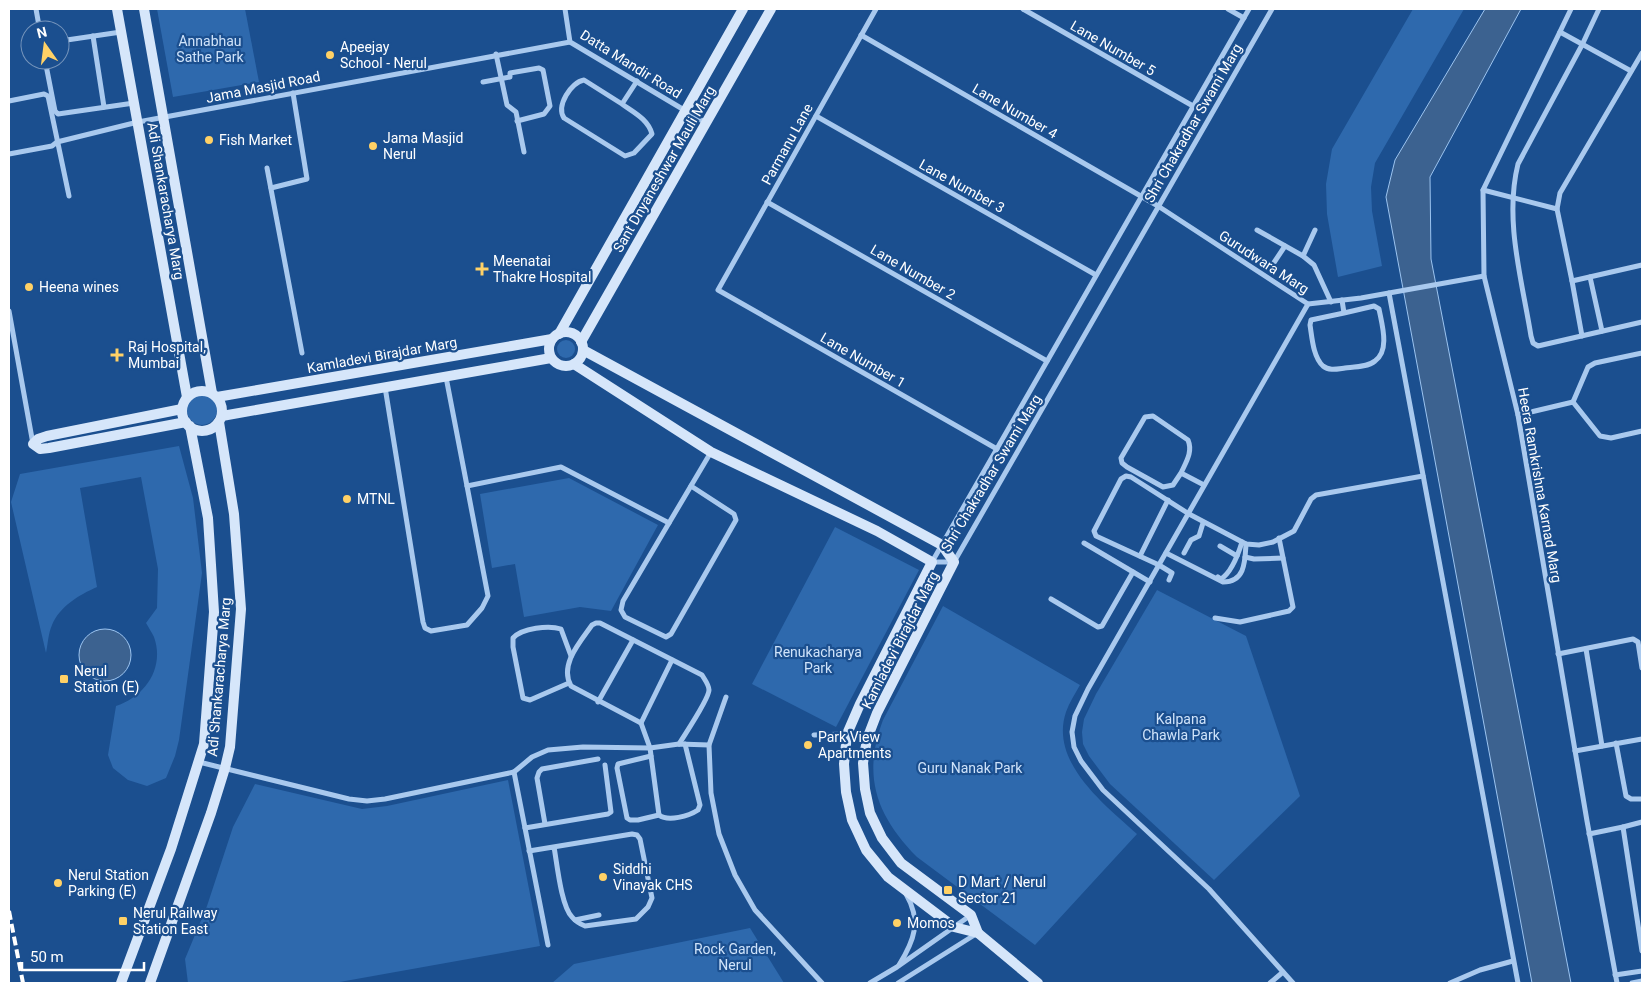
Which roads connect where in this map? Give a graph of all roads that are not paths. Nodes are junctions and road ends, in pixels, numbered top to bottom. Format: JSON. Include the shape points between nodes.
{"nodes":[{"id":1,"x":117,"y":9,"type":"edge"},
{"id":2,"x":144,"y":9,"type":"edge"},
{"id":3,"x":565,"y":9,"type":"edge"},
{"id":4,"x":743,"y":9,"type":"edge"},
{"id":5,"x":771,"y":9,"type":"edge"},
{"id":6,"x":876,"y":9,"type":"edge"},
{"id":7,"x":1022,"y":9,"type":"edge"},
{"id":8,"x":1228,"y":9,"type":"edge"},
{"id":9,"x":1249,"y":9,"type":"edge"},
{"id":10,"x":1272,"y":9,"type":"edge"},
{"id":11,"x":1571,"y":9,"type":"edge"},
{"id":12,"x":1599,"y":9,"type":"edge"},
{"id":13,"x":1244,"y":18,"type":"junction"},
{"id":14,"x":122,"y":32,"type":"junction"},
{"id":15,"x":1560,"y":32,"type":"junction"},
{"id":16,"x":861,"y":35,"type":"junction"},
{"id":17,"x":93,"y":36,"type":"junction"},
{"id":18,"x":70,"y":39,"type":"edge"},
{"id":19,"x":570,"y":42,"type":"junction"},
{"id":20,"x":1582,"y":45,"type":"junction"},
{"id":21,"x":1642,"y":53,"type":"edge"},
{"id":22,"x":496,"y":54,"type":"junction"},
{"id":23,"x":47,"y":70,"type":"edge"},
{"id":24,"x":1632,"y":71,"type":"junction"},
{"id":25,"x":501,"y":79,"type":"junction"},
{"id":26,"x":484,"y":82,"type":"dead end"},
{"id":27,"x":637,"y":82,"type":"junction"},
{"id":28,"x":293,"y":93,"type":"junction"},
{"id":29,"x":9,"y":101,"type":"edge"},
{"id":30,"x":134,"y":102,"type":"junction"},
{"id":31,"x":622,"y":104,"type":"junction"},
{"id":32,"x":1193,"y":106,"type":"junction"},
{"id":33,"x":104,"y":107,"type":"junction"},
{"id":34,"x":685,"y":111,"type":"junction"},
{"id":35,"x":816,"y":116,"type":"junction"},
{"id":36,"x":163,"y":118,"type":"junction"},
{"id":37,"x":517,"y":121,"type":"junction"},
{"id":38,"x":138,"y":122,"type":"junction"},
{"id":39,"x":706,"y":123,"type":"junction"},
{"id":40,"x":57,"y":142,"type":"junction"},
{"id":41,"x":524,"y":152,"type":"dead end"},
{"id":42,"x":9,"y":154,"type":"edge"},
{"id":43,"x":267,"y":168,"type":"dead end"},
{"id":44,"x":271,"y":188,"type":"junction"},
{"id":45,"x":1483,"y":190,"type":"junction"},
{"id":46,"x":69,"y":196,"type":"dead end"},
{"id":47,"x":1142,"y":197,"type":"junction"},
{"id":48,"x":1513,"y":199,"type":"junction"},
{"id":49,"x":767,"y":202,"type":"junction"},
{"id":50,"x":1158,"y":206,"type":"junction"},
{"id":51,"x":1557,"y":209,"type":"junction"},
{"id":52,"x":1257,"y":230,"type":"dead end"},
{"id":53,"x":1315,"y":230,"type":"dead end"},
{"id":54,"x":1285,"y":246,"type":"junction"},
{"id":55,"x":1303,"y":256,"type":"junction"},
{"id":56,"x":1273,"y":264,"type":"dead end"},
{"id":57,"x":1642,"y":265,"type":"edge"},
{"id":58,"x":1096,"y":275,"type":"junction"},
{"id":59,"x":1484,"y":276,"type":"junction"},
{"id":60,"x":1590,"y":277,"type":"junction"},
{"id":61,"x":1572,"y":281,"type":"junction"},
{"id":62,"x":718,"y":290,"type":"joint"},
{"id":63,"x":1392,"y":293,"type":"junction"},
{"id":64,"x":1342,"y":300,"type":"junction"},
{"id":65,"x":1331,"y":302,"type":"junction"},
{"id":66,"x":1308,"y":304,"type":"junction"},
{"id":67,"x":9,"y":311,"type":"edge"},
{"id":68,"x":1344,"y":313,"type":"junction"},
{"id":69,"x":1642,"y":322,"type":"edge"},
{"id":70,"x":1602,"y":331,"type":"junction"},
{"id":71,"x":555,"y":336,"type":"junction"},
{"id":72,"x":1582,"y":336,"type":"junction"},
{"id":73,"x":582,"y":346,"type":"junction"},
{"id":74,"x":302,"y":353,"type":"dead end"},
{"id":75,"x":1642,"y":353,"type":"edge"},
{"id":76,"x":551,"y":358,"type":"junction"},
{"id":77,"x":1047,"y":361,"type":"junction"},
{"id":78,"x":574,"y":364,"type":"junction"},
{"id":79,"x":446,"y":376,"type":"junction"},
{"id":80,"x":385,"y":387,"type":"junction"},
{"id":81,"x":214,"y":395,"type":"junction"},
{"id":82,"x":187,"y":397,"type":"junction"},
{"id":83,"x":1573,"y":402,"type":"junction"},
{"id":84,"x":182,"y":409,"type":"junction"},
{"id":85,"x":1518,"y":415,"type":"junction"},
{"id":86,"x":220,"y":419,"type":"junction"},
{"id":87,"x":188,"y":424,"type":"junction"},
{"id":88,"x":1642,"y":431,"type":"edge"},
{"id":89,"x":33,"y":444,"type":"junction"},
{"id":90,"x":997,"y":449,"type":"junction"},
{"id":91,"x":711,"y":452,"type":"junction"},
{"id":92,"x":1182,"y":473,"type":"junction"},
{"id":93,"x":1423,"y":476,"type":"junction"},
{"id":94,"x":467,"y":486,"type":"junction"},
{"id":95,"x":691,"y":486,"type":"junction"},
{"id":96,"x":1204,"y":486,"type":"junction"},
{"id":97,"x":1168,"y":500,"type":"junction"},
{"id":98,"x":1189,"y":514,"type":"junction"},
{"id":99,"x":669,"y":523,"type":"junction"},
{"id":100,"x":1203,"y":523,"type":"junction"},
{"id":101,"x":1279,"y":538,"type":"junction"},
{"id":102,"x":1084,"y":543,"type":"dead end"},
{"id":103,"x":1244,"y":543,"type":"junction"},
{"id":104,"x":942,"y":545,"type":"junction"},
{"id":105,"x":1220,"y":546,"type":"dead end"},
{"id":106,"x":1166,"y":553,"type":"junction"},
{"id":107,"x":1184,"y":553,"type":"dead end"},
{"id":108,"x":1140,"y":556,"type":"junction"},
{"id":109,"x":1237,"y":556,"type":"junction"},
{"id":110,"x":1245,"y":557,"type":"junction"},
{"id":111,"x":1283,"y":558,"type":"junction"},
{"id":112,"x":932,"y":562,"type":"junction"},
{"id":113,"x":954,"y":562,"type":"junction"},
{"id":114,"x":1159,"y":565,"type":"junction"},
{"id":115,"x":1134,"y":572,"type":"junction"},
{"id":116,"x":1217,"y":577,"type":"dead end"},
{"id":117,"x":1169,"y":580,"type":"dead end"},
{"id":118,"x":1150,"y":582,"type":"junction"},
{"id":119,"x":1051,"y":599,"type":"dead end"},
{"id":120,"x":1215,"y":618,"type":"dead end"},
{"id":121,"x":633,"y":640,"type":"junction"},
{"id":122,"x":1586,"y":649,"type":"junction"},
{"id":123,"x":1558,"y":654,"type":"junction"},
{"id":124,"x":571,"y":656,"type":"junction"},
{"id":125,"x":672,"y":660,"type":"junction"},
{"id":126,"x":1642,"y":668,"type":"edge"},
{"id":127,"x":569,"y":683,"type":"junction"},
{"id":128,"x":726,"y":697,"type":"dead end"},
{"id":129,"x":598,"y":702,"type":"junction"},
{"id":130,"x":641,"y":723,"type":"junction"},
{"id":131,"x":847,"y":734,"type":"junction"},
{"id":132,"x":814,"y":735,"type":"dead end"},
{"id":133,"x":1642,"y":739,"type":"edge"},
{"id":134,"x":1616,"y":743,"type":"junction"},
{"id":135,"x":682,"y":744,"type":"junction"},
{"id":136,"x":709,"y":745,"type":"junction"},
{"id":137,"x":1602,"y":746,"type":"junction"},
{"id":138,"x":650,"y":748,"type":"junction"},
{"id":139,"x":1575,"y":751,"type":"junction"},
{"id":140,"x":651,"y":756,"type":"junction"},
{"id":141,"x":598,"y":759,"type":"dead end"},
{"id":142,"x":199,"y":762,"type":"junction"},
{"id":143,"x":605,"y":765,"type":"dead end"},
{"id":144,"x":225,"y":768,"type":"junction"},
{"id":145,"x":514,"y":772,"type":"junction"},
{"id":146,"x":1642,"y":799,"type":"edge"},
{"id":147,"x":659,"y":815,"type":"junction"},
{"id":148,"x":1642,"y":822,"type":"edge"},
{"id":149,"x":545,"y":824,"type":"junction"},
{"id":150,"x":1623,"y":827,"type":"junction"},
{"id":151,"x":525,"y":828,"type":"junction"},
{"id":152,"x":1589,"y":834,"type":"junction"},
{"id":153,"x":554,"y":847,"type":"junction"},
{"id":154,"x":529,"y":851,"type":"junction"},
{"id":155,"x":902,"y":888,"type":"junction"},
{"id":156,"x":599,"y":915,"type":"dead end"},
{"id":157,"x":971,"y":916,"type":"junction"},
{"id":158,"x":574,"y":920,"type":"junction"},
{"id":159,"x":954,"y":927,"type":"junction"},
{"id":160,"x":978,"y":933,"type":"junction"},
{"id":161,"x":548,"y":945,"type":"dead end"},
{"id":162,"x":1642,"y":951,"type":"edge"},
{"id":163,"x":1514,"y":960,"type":"junction"},
{"id":164,"x":897,"y":967,"type":"junction"},
{"id":165,"x":1642,"y":971,"type":"edge"},
{"id":166,"x":1283,"y":972,"type":"junction"},
{"id":167,"x":1615,"y":975,"type":"junction"},
{"id":168,"x":1642,"y":981,"type":"edge"},
{"id":169,"x":120,"y":983,"type":"edge"},
{"id":170,"x":150,"y":983,"type":"edge"},
{"id":171,"x":822,"y":983,"type":"edge"},
{"id":172,"x":870,"y":983,"type":"edge"},
{"id":173,"x":898,"y":983,"type":"edge"},
{"id":174,"x":1038,"y":983,"type":"edge"},
{"id":175,"x":1270,"y":983,"type":"edge"},
{"id":176,"x":1293,"y":983,"type":"edge"},
{"id":177,"x":1450,"y":983,"type":"edge"},
{"id":178,"x":1518,"y":983,"type":"edge"},
{"id":179,"x":1617,"y":983,"type":"edge"},
{"id":180,"x":1632,"y":983,"type":"edge"}],
"edges":[{"from":1,"to":14,"type":"street","name":"Adi Shankaracharya Marg"},
{"from":2,"to":36,"type":"street","name":"Adi Shankaracharya Marg"},
{"from":3,"to":19,"type":"street","name":"Datta Mandir Road"},
{"from":4,"to":34,"type":"street","name":"Sant Dnyaneshwar Mauli Marg"},
{"from":5,"to":39,"type":"street","name":"Sant Dnyaneshwar Mauli Marg"},
{"from":6,"to":16,"type":"street","name":"Parmanu Lane"},
{"from":7,"to":32,"type":"street","name":"Lane Number 5"},
{"from":8,"to":13,"type":"street"},
{"from":9,"to":13,"type":"street","name":"Shri Chakradhar Swami Marg"},
{"from":10,"to":50,"type":"street","name":"Shri Chakradhar Swami Marg"},
{"from":11,"to":15,"type":"street","name":"Heera Ramkrishna Karnad Marg"},
{"from":12,"to":20,"type":"street"},
{"from":13,"to":32,"type":"street","name":"Shri Chakradhar Swami Marg"},
{"from":14,"to":17,"type":"street"},
{"from":14,"to":30,"type":"street","name":"Adi Shankaracharya Marg"},
{"from":15,"to":20,"type":"street"},
{"from":15,"to":45,"type":"street","name":"Heera Ramkrishna Karnad Marg"},
{"from":16,"to":35,"type":"street","name":"Parmanu Lane"},
{"from":16,"to":47,"type":"street","name":"Lane Number 4"},
{"from":17,"to":18,"type":"street"},
{"from":17,"to":33,"type":"street"},
{"from":19,"to":22,"type":"street","name":"Jama Masjid Road"},
{"from":19,"to":27,"type":"street","name":"Datta Mandir Road"},
{"from":20,"to":24,"type":"street"},
{"from":20,"to":48,"type":"street","via":[[1518,164]]},
{"from":21,"to":24,"type":"street"},
{"from":22,"to":25,"type":"street"},
{"from":22,"to":28,"type":"street","name":"Jama Masjid Road"},
{"from":23,"to":33,"type":"street","via":[[58,114]]},
{"from":24,"to":51,"type":"street","via":[[1560,193]]},
{"from":25,"to":26,"type":"street"},
{"from":25,"to":37,"type":"street","via":[[507,105],[516,112]]},
{"from":25,"to":37,"type":"street","via":[[510,77],[510,73],[543,70],[550,106],[544,114]]},
{"from":27,"to":31,"type":"street"},
{"from":27,"to":34,"type":"street","name":"Datta Mandir Road"},
{"from":28,"to":36,"type":"street","name":"Jama Masjid Road"},
{"from":28,"to":44,"type":"street","via":[[307,179]]},
{"from":29,"to":40,"type":"street","via":[[48,96]]},
{"from":30,"to":33,"type":"street"},
{"from":30,"to":38,"type":"street","name":"Adi Shankaracharya Marg"},
{"from":31,"to":31,"type":"street","via":[[644,120],[652,134],[634,153],[625,156],[561,114],[564,98],[579,81],[584,80]]},
{"from":32,"to":47,"type":"street","name":"Shri Chakradhar Swami Marg"},
{"from":34,"to":39,"type":"street","name":"Datta Mandir Road"},
{"from":34,"to":71,"type":"street","name":"Sant Dnyaneshwar Mauli Marg"},
{"from":35,"to":49,"type":"street","name":"Parmanu Lane"},
{"from":35,"to":58,"type":"street","name":"Lane Number 3"},
{"from":36,"to":38,"type":"street","name":"Jama Masjid Road"},
{"from":36,"to":81,"type":"street","name":"Adi Shankaracharya Marg"},
{"from":37,"to":41,"type":"street"},
{"from":38,"to":40,"type":"street","name":"Jama Masjid Road"},
{"from":38,"to":82,"type":"street","name":"Adi Shankaracharya Marg"},
{"from":39,"to":73,"type":"street","name":"Sant Dnyaneshwar Mauli Marg"},
{"from":40,"to":42,"type":"street","name":"Jama Masjid Road","via":[[52,146]]},
{"from":40,"to":46,"type":"street"},
{"from":43,"to":44,"type":"street"},
{"from":44,"to":74,"type":"street"},
{"from":45,"to":48,"type":"street"},
{"from":45,"to":59,"type":"street","name":"Heera Ramkrishna Karnad Marg"},
{"from":47,"to":50,"type":"street","name":"Lane Number 4"},
{"from":47,"to":58,"type":"street","name":"Shri Chakradhar Swami Marg"},
{"from":48,"to":51,"type":"street"},
{"from":48,"to":72,"type":"street","via":[[1512,224],[1533,343],[1538,346]]},
{"from":49,"to":62,"type":"street","name":"Parmanu Lane"},
{"from":49,"to":77,"type":"street","name":"Lane Number 2"},
{"from":50,"to":66,"type":"street","name":"Gurudwara Marg"},
{"from":50,"to":113,"type":"street","name":"Shri Chakradhar Swami Marg"},
{"from":51,"to":61,"type":"street"},
{"from":52,"to":54,"type":"street"},
{"from":53,"to":55,"type":"street"},
{"from":54,"to":55,"type":"street"},
{"from":54,"to":56,"type":"street"},
{"from":55,"to":65,"type":"street","via":[[1314,265]]},
{"from":57,"to":60,"type":"street"},
{"from":58,"to":77,"type":"street","name":"Shri Chakradhar Swami Marg"},
{"from":59,"to":63,"type":"street","name":"Gurudwara Marg"},
{"from":59,"to":85,"type":"street","name":"Heera Ramkrishna Karnad Marg"},
{"from":60,"to":61,"type":"street"},
{"from":60,"to":70,"type":"street"},
{"from":61,"to":72,"type":"street"},
{"from":62,"to":90,"type":"street","name":"Lane Number 1"},
{"from":63,"to":64,"type":"street","name":"Gurudwara Marg"},
{"from":63,"to":93,"type":"street"},
{"from":64,"to":65,"type":"street","name":"Gurudwara Marg"},
{"from":64,"to":68,"type":"street"},
{"from":65,"to":66,"type":"street","name":"Gurudwara Marg"},
{"from":66,"to":96,"type":"street"},
{"from":67,"to":89,"type":"street"},
{"from":68,"to":68,"type":"street","via":[[1311,320],[1320,362],[1332,370],[1374,362],[1381,354],[1384,342],[1378,310],[1374,306]]},
{"from":69,"to":70,"type":"street"},
{"from":70,"to":72,"type":"street"},
{"from":71,"to":73,"type":"street","via":[[569,332],[578,337]]},
{"from":71,"to":76,"type":"street","via":[[549,348]]},
{"from":71,"to":81,"type":"street","name":"Kamladevi Birajdar Marg"},
{"from":73,"to":78,"type":"street","via":[[580,358]]},
{"from":73,"to":104,"type":"street","name":"Kamladevi Birajdar Marg"},
{"from":75,"to":83,"type":"street","via":[[1595,362],[1588,367]]},
{"from":76,"to":78,"type":"street","via":[[559,365]]},
{"from":76,"to":79,"type":"street"},
{"from":77,"to":90,"type":"street","name":"Shri Chakradhar Swami Marg"},
{"from":78,"to":91,"type":"street","name":"Kamladevi Birajdar Marg"},
{"from":79,"to":80,"type":"street"},
{"from":79,"to":94,"type":"street"},
{"from":80,"to":86,"type":"street"},
{"from":80,"to":94,"type":"street","via":[[423,622],[431,631],[468,625],[488,596]]},
{"from":81,"to":82,"type":"street","via":[[199,391]]},
{"from":81,"to":86,"type":"street","via":[[221,402]]},
{"from":82,"to":84,"type":"street"},
{"from":83,"to":85,"type":"street"},
{"from":83,"to":88,"type":"street","via":[[1600,436],[1611,438]]},
{"from":84,"to":87,"type":"street"},
{"from":84,"to":89,"type":"street","via":[[47,436]]},
{"from":85,"to":123,"type":"street","name":"Heera Ramkrishna Karnad Marg"},
{"from":86,"to":87,"type":"street","via":[[209,430]]},
{"from":86,"to":144,"type":"street","name":"Adi Shankaracharya Marg","via":[[234,514],[241,609],[230,747]]},
{"from":87,"to":89,"type":"street","via":[[49,448]]},
{"from":87,"to":142,"type":"street","name":"Adi Shankaracharya Marg","via":[[208,518],[214,612],[204,744]]},
{"from":90,"to":104,"type":"street","name":"Shri Chakradhar Swami Marg"},
{"from":91,"to":95,"type":"street"},
{"from":91,"to":112,"type":"street","name":"Kamladevi Birajdar Marg","via":[[877,531]]},
{"from":92,"to":92,"type":"street","via":[[1172,485],[1163,487],[1122,463],[1121,458],[1145,417],[1153,416],[1188,440],[1190,456]]},
{"from":92,"to":96,"type":"street"},
{"from":93,"to":101,"type":"street","via":[[1316,495],[1294,531]]},
{"from":93,"to":163,"type":"street"},
{"from":94,"to":99,"type":"street","via":[[561,467]]},
{"from":95,"to":99,"type":"street"},
{"from":95,"to":99,"type":"street","via":[[734,514],[736,520],[672,634],[666,636],[625,617],[621,610],[623,601]]},
{"from":96,"to":98,"type":"street"},
{"from":97,"to":98,"type":"street"},
{"from":97,"to":108,"type":"street"},
{"from":97,"to":108,"type":"street","via":[[1126,476],[1121,479],[1094,531],[1101,540]]},
{"from":98,"to":100,"type":"street"},
{"from":98,"to":106,"type":"street"},
{"from":100,"to":103,"type":"street"},
{"from":100,"to":107,"type":"street","via":[[1199,536],[1191,540]]},
{"from":101,"to":103,"type":"street","via":[[1259,545]]},
{"from":101,"to":111,"type":"street"},
{"from":102,"to":115,"type":"street"},
{"from":103,"to":109,"type":"street"},
{"from":103,"to":110,"type":"street"},
{"from":104,"to":112,"type":"street","name":"Shri Chakradhar Swami Marg"},
{"from":104,"to":113,"type":"street","name":"Kamladevi Birajdar Marg"},
{"from":105,"to":109,"type":"street"},
{"from":106,"to":110,"type":"street","via":[[1223,582],[1236,580],[1243,570]]},
{"from":106,"to":114,"type":"street"},
{"from":108,"to":114,"type":"street"},
{"from":109,"to":116,"type":"street","via":[[1225,576]]},
{"from":110,"to":111,"type":"street"},
{"from":111,"to":120,"type":"street","via":[[1293,607],[1289,611],[1240,622]]},
{"from":112,"to":113,"type":"street","name":"Shri Chakradhar Swami Marg"},
{"from":112,"to":131,"type":"street","name":"Kamladevi Birajdar Marg"},
{"from":113,"to":157,"type":"street","name":"Kamladevi Birajdar Marg","via":[[877,713],[866,739],[863,763],[870,813],[882,838],[902,863]]},
{"from":114,"to":117,"type":"street","via":[[1172,573]]},
{"from":114,"to":118,"type":"street"},
{"from":115,"to":118,"type":"street"},
{"from":115,"to":119,"type":"street","via":[[1102,626],[1098,627]]},
{"from":118,"to":166,"type":"street","via":[[1075,716],[1074,747],[1080,761],[1103,790],[1209,889]]},
{"from":121,"to":124,"type":"street","via":[[596,623]]},
{"from":121,"to":125,"type":"street"},
{"from":121,"to":129,"type":"street"},
{"from":122,"to":123,"type":"street"},
{"from":122,"to":126,"type":"street","via":[[1633,640],[1638,642]]},
{"from":122,"to":137,"type":"street"},
{"from":123,"to":139,"type":"street","name":"Heera Ramkrishna Karnad Marg"},
{"from":124,"to":127,"type":"street"},
{"from":124,"to":127,"type":"street","via":[[561,629],[540,628],[513,638],[523,698],[530,700]]},
{"from":125,"to":130,"type":"street"},
{"from":125,"to":135,"type":"street","via":[[702,675],[709,691]]},
{"from":127,"to":129,"type":"street"},
{"from":128,"to":136,"type":"street"},
{"from":129,"to":130,"type":"street"},
{"from":130,"to":138,"type":"street"},
{"from":131,"to":132,"type":"street"},
{"from":131,"to":155,"type":"street","name":"Kamladevi Birajdar Marg","via":[[844,764],[852,820],[866,850],[888,877]]},
{"from":133,"to":134,"type":"street"},
{"from":134,"to":137,"type":"street"},
{"from":134,"to":146,"type":"street","via":[[1626,796],[1631,800]]},
{"from":135,"to":136,"type":"street"},
{"from":135,"to":138,"type":"street"},
{"from":135,"to":147,"type":"street","via":[[700,805],[694,813],[669,818]]},
{"from":136,"to":171,"type":"street","via":[[719,834],[735,875],[755,910]]},
{"from":137,"to":139,"type":"street"},
{"from":138,"to":140,"type":"street"},
{"from":138,"to":145,"type":"street","via":[[548,750],[532,757]]},
{"from":139,"to":152,"type":"street","name":"Heera Ramkrishna Karnad Marg"},
{"from":140,"to":147,"type":"street"},
{"from":140,"to":147,"type":"street","via":[[618,764],[618,768],[627,818],[638,820]]},
{"from":141,"to":149,"type":"street","via":[[539,772],[537,778]]},
{"from":142,"to":144,"type":"street"},
{"from":142,"to":169,"type":"street","name":"Adi Shankaracharya Marg","via":[[171,849]]},
{"from":143,"to":149,"type":"street","via":[[611,812]]},
{"from":144,"to":145,"type":"street","via":[[367,801],[386,800]]},
{"from":144,"to":170,"type":"street","name":"Adi Shankaracharya Marg"},
{"from":145,"to":151,"type":"street"},
{"from":148,"to":150,"type":"street"},
{"from":149,"to":151,"type":"street"},
{"from":150,"to":152,"type":"street"},
{"from":150,"to":162,"type":"street"},
{"from":151,"to":154,"type":"street"},
{"from":152,"to":167,"type":"street","name":"Heera Ramkrishna Karnad Marg"},
{"from":153,"to":154,"type":"street"},
{"from":153,"to":158,"type":"street","via":[[562,894]]},
{"from":153,"to":158,"type":"street","via":[[632,834],[640,839],[652,898],[648,907],[636,919],[585,926]]},
{"from":154,"to":161,"type":"street"},
{"from":155,"to":159,"type":"street","name":"Kamladevi Birajdar Marg"},
{"from":155,"to":164,"type":"street","via":[[913,909],[915,932]]},
{"from":156,"to":158,"type":"street"},
{"from":157,"to":159,"type":"street"},
{"from":157,"to":160,"type":"street","name":"Kamladevi Birajdar Marg"},
{"from":159,"to":160,"type":"street","name":"Kamladevi Birajdar Marg"},
{"from":159,"to":164,"type":"street"},
{"from":160,"to":173,"type":"street"},
{"from":160,"to":174,"type":"street","name":"Kamladevi Birajdar Marg"},
{"from":163,"to":177,"type":"street"},
{"from":163,"to":178,"type":"street"},
{"from":164,"to":172,"type":"street"},
{"from":165,"to":167,"type":"street"},
{"from":166,"to":175,"type":"street"},
{"from":166,"to":176,"type":"street"},
{"from":167,"to":179,"type":"street","name":"Heera Ramkrishna Karnad Marg"},
{"from":168,"to":180,"type":"street"}]}
